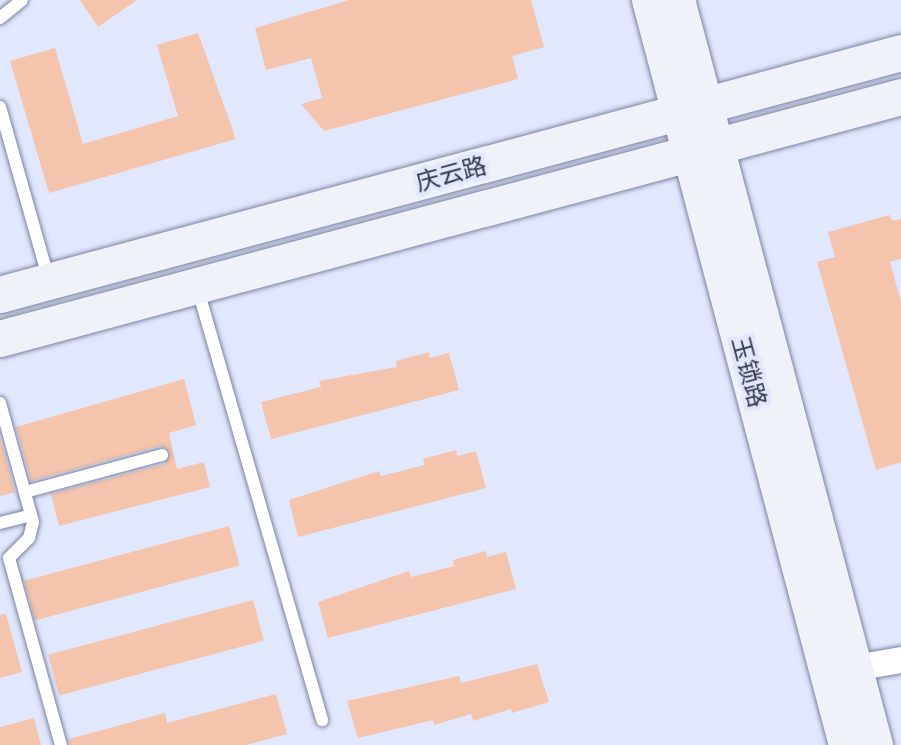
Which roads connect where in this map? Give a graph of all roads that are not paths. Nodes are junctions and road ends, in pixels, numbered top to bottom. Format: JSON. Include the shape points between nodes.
{"nodes":[{"id":1,"x":22,"y":0,"type":"edge"},
{"id":2,"x":650,"y":0,"type":"edge"},
{"id":3,"x":677,"y":0,"type":"edge"},
{"id":4,"x":0,"y":18,"type":"edge"},
{"id":5,"x":901,"y":53,"type":"edge"},
{"id":6,"x":901,"y":97,"type":"edge"},
{"id":7,"x":0,"y":107,"type":"edge"},
{"id":8,"x":692,"y":109,"type":"junction"},
{"id":9,"x":704,"y":150,"type":"junction"},
{"id":10,"x":49,"y":282,"type":"junction"},
{"id":11,"x":197,"y":286,"type":"junction"},
{"id":12,"x":0,"y":295,"type":"edge"},
{"id":13,"x":0,"y":339,"type":"edge"},
{"id":14,"x":0,"y":403,"type":"edge"},
{"id":15,"x":162,"y":455,"type":"dead end"},
{"id":16,"x":25,"y":492,"type":"junction"},
{"id":17,"x":31,"y":515,"type":"junction"},
{"id":18,"x":0,"y":523,"type":"edge"},
{"id":19,"x":901,"y":660,"type":"edge"},
{"id":20,"x":855,"y":668,"type":"junction"},
{"id":21,"x":322,"y":721,"type":"dead end"},
{"id":22,"x":61,"y":745,"type":"edge"},
{"id":23,"x":847,"y":745,"type":"edge"},
{"id":24,"x":875,"y":745,"type":"edge"}],
"edges":[{"from":1,"to":4,"type":"lane"},
{"from":2,"to":8,"type":"main road","name":"玉锁路"},
{"from":3,"to":8,"type":"main road","name":"玉锁路"},
{"from":5,"to":8,"type":"main road","name":"庆云路"},
{"from":6,"to":9,"type":"main road","name":"庆云路"},
{"from":7,"to":10,"type":"lane"},
{"from":8,"to":9,"type":"main road","name":"玉锁路"},
{"from":8,"to":10,"type":"main road","name":"庆云路"},
{"from":9,"to":11,"type":"main road","name":"庆云路"},
{"from":9,"to":20,"type":"main road","name":"玉锁路"},
{"from":9,"to":23,"type":"main road","name":"玉锁路"},
{"from":10,"to":12,"type":"main road","name":"庆云路"},
{"from":11,"to":13,"type":"main road","name":"庆云路"},
{"from":11,"to":21,"type":"lane"},
{"from":14,"to":16,"type":"lane"},
{"from":15,"to":16,"type":"lane"},
{"from":16,"to":17,"type":"lane"},
{"from":17,"to":18,"type":"lane"},
{"from":17,"to":22,"type":"lane","via":[[29,538],[9,558]]},
{"from":19,"to":20,"type":"street"},
{"from":20,"to":24,"type":"main road","name":"玉锁路"}]}
